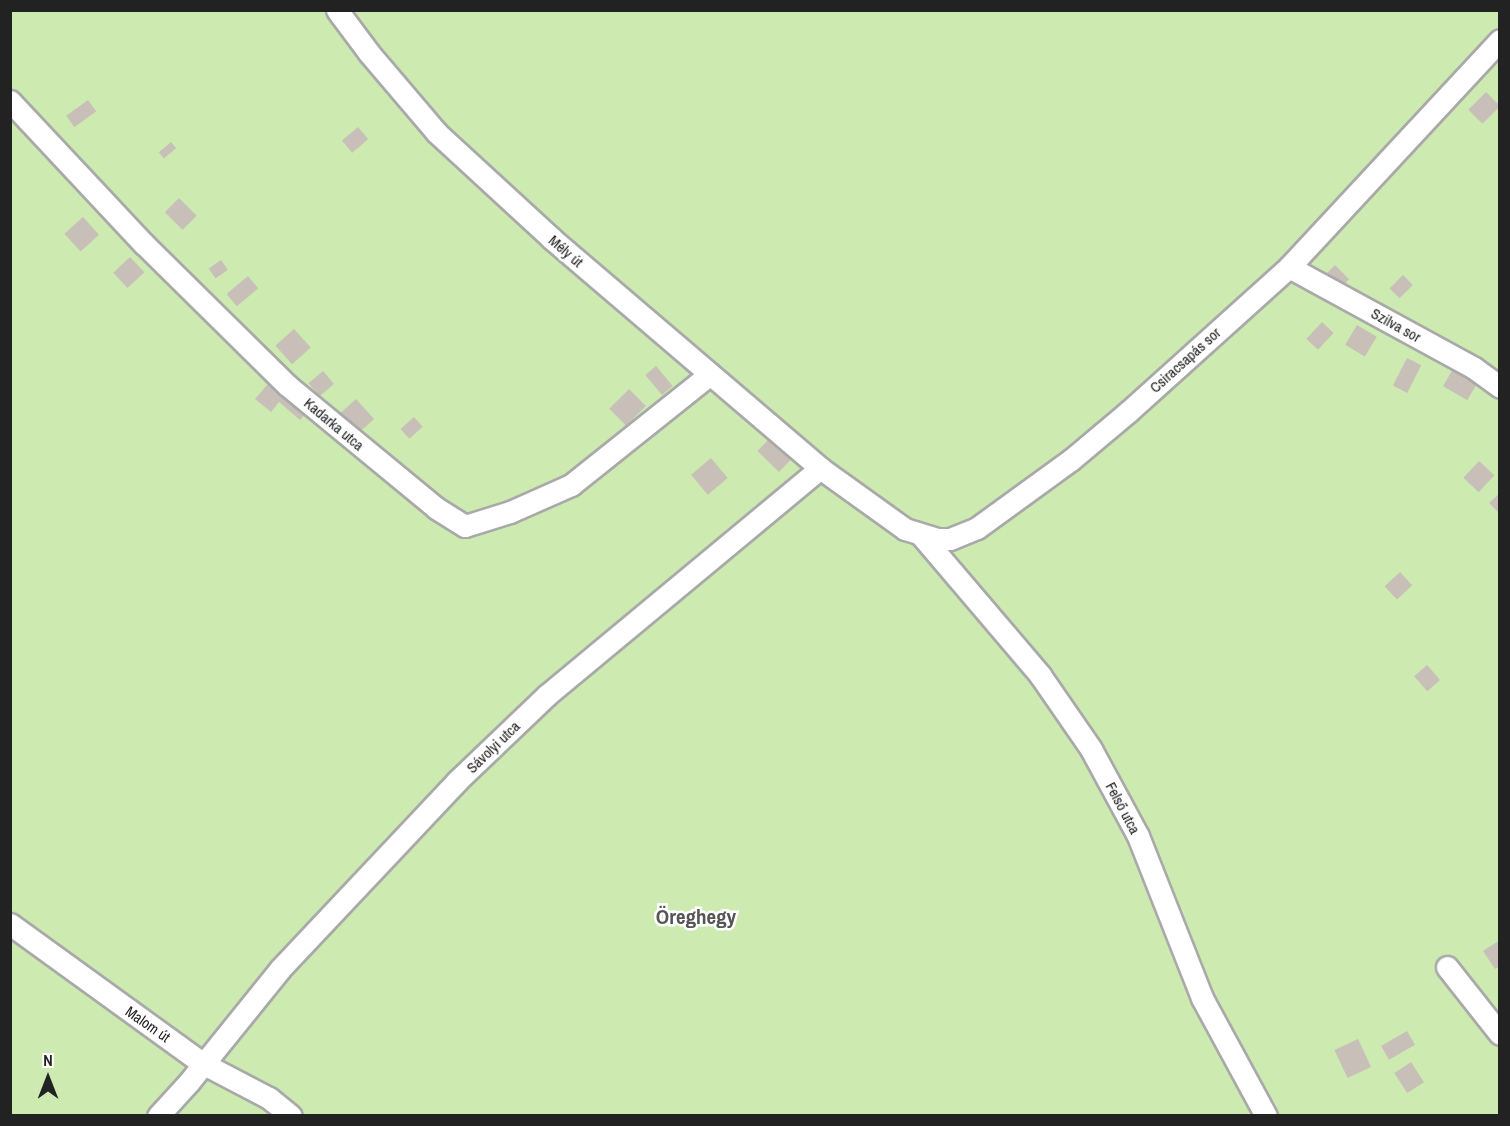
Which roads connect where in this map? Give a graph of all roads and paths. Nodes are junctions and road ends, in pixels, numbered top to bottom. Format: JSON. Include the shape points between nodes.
{"nodes":[{"id":1,"x":337,"y":10,"type":"edge"},
{"id":2,"x":1500,"y":40,"type":"edge"},
{"id":3,"x":10,"y":101,"type":"edge"},
{"id":4,"x":1289,"y":267,"type":"junction"},
{"id":5,"x":710,"y":374,"type":"junction"},
{"id":6,"x":1500,"y":387,"type":"edge"},
{"id":7,"x":820,"y":468,"type":"junction"},
{"id":8,"x":921,"y":535,"type":"junction"},
{"id":9,"x":10,"y":924,"type":"edge"},
{"id":10,"x":1447,"y":967,"type":"dead end"},
{"id":11,"x":1500,"y":1034,"type":"edge"},
{"id":12,"x":202,"y":1063,"type":"junction"},
{"id":13,"x":158,"y":1116,"type":"edge"},
{"id":14,"x":291,"y":1116,"type":"edge"},
{"id":15,"x":1266,"y":1116,"type":"edge"}],
"edges":[{"from":1,"to":5,"type":"street","name":"Mély út","via":[[437,133],[551,238]]},
{"from":2,"to":4,"type":"street","name":"Csiracsapás sor"},
{"from":3,"to":5,"type":"street","name":"Kadarka utca","via":[[144,244],[287,385],[436,508],[465,526],[510,512],[571,485]]},
{"from":4,"to":6,"type":"street","name":"Szilva sor","via":[[1474,368]]},
{"from":4,"to":8,"type":"street","name":"Csiracsapás sor","via":[[1104,432],[977,528],[950,539]]},
{"from":5,"to":7,"type":"street","name":"Mély út"},
{"from":7,"to":8,"type":"street","name":"Csiracsapás sor","via":[[887,517]]},
{"from":7,"to":12,"type":"street","name":"Sávolyi utca","via":[[547,695],[360,882]]},
{"from":8,"to":15,"type":"street","name":"Felső utca","via":[[1040,675],[1091,749],[1138,836],[1202,998]]},
{"from":9,"to":12,"type":"street","name":"Malom út"},
{"from":10,"to":11,"type":"street"},
{"from":12,"to":13,"type":"street","name":"Sávolyi utca"},
{"from":12,"to":14,"type":"street","name":"Malom út","via":[[268,1098]]}]}
